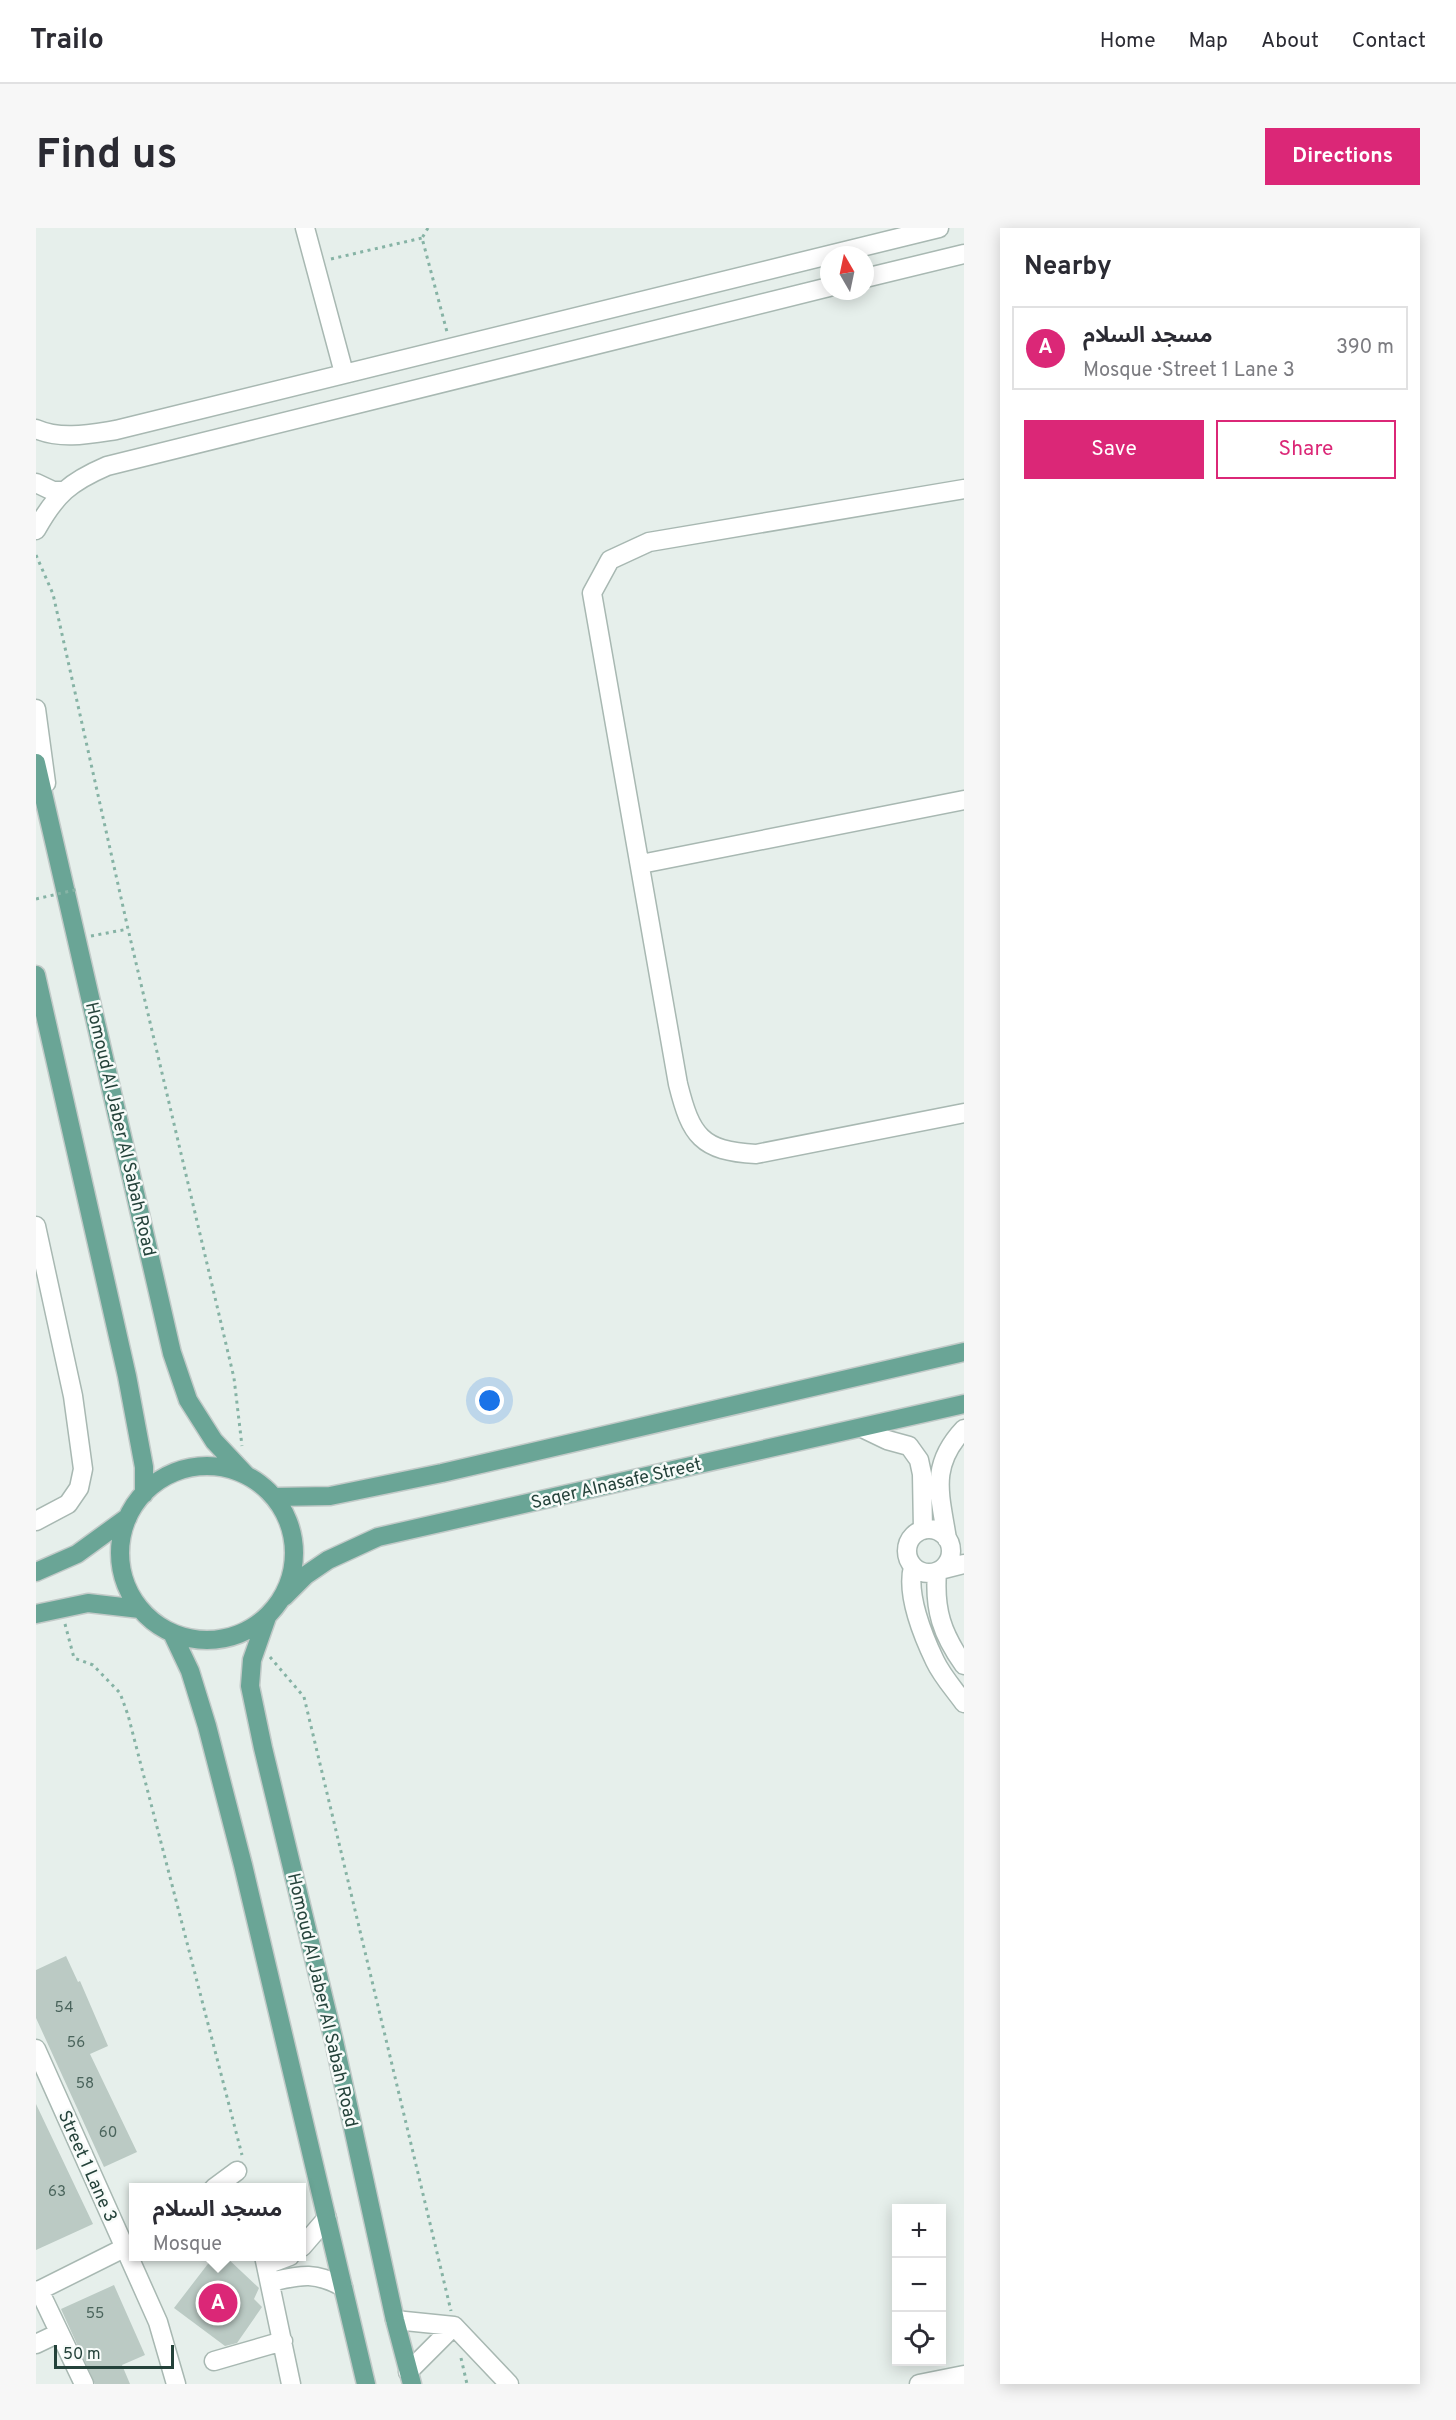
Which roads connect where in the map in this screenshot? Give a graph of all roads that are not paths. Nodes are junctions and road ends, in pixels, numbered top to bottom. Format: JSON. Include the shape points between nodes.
{"nodes":[{"id":1,"x":305,"y":228,"type":"edge"},
{"id":2,"x":939,"y":228,"type":"edge"},
{"id":3,"x":964,"y":255,"type":"edge"},
{"id":4,"x":874,"y":276,"type":"edge"},
{"id":5,"x":820,"y":289,"type":"edge"},
{"id":6,"x":344,"y":373,"type":"junction"},
{"id":7,"x":39,"y":434,"type":"edge"},
{"id":8,"x":36,"y":483,"type":"edge"},
{"id":9,"x":964,"y":489,"type":"edge"},
{"id":10,"x":63,"y":491,"type":"junction"},
{"id":11,"x":36,"y":530,"type":"edge"},
{"id":12,"x":36,"y":709,"type":"edge"},
{"id":13,"x":36,"y":763,"type":"edge"},
{"id":14,"x":964,"y":800,"type":"edge"},
{"id":15,"x":48,"y":817,"type":"junction"},
{"id":16,"x":641,"y":864,"type":"junction"},
{"id":17,"x":36,"y":975,"type":"edge"},
{"id":18,"x":964,"y":1113,"type":"edge"},
{"id":19,"x":36,"y":1226,"type":"edge"},
{"id":20,"x":964,"y":1352,"type":"edge"},
{"id":21,"x":964,"y":1404,"type":"edge"},
{"id":22,"x":862,"y":1428,"type":"junction"},
{"id":23,"x":964,"y":1429,"type":"edge"},
{"id":24,"x":246,"y":1475,"type":"junction"},
{"id":25,"x":144,"y":1494,"type":"junction"},
{"id":26,"x":274,"y":1497,"type":"junction"},
{"id":27,"x":128,"y":1517,"type":"junction"},
{"id":28,"x":36,"y":1521,"type":"edge"},
{"id":29,"x":923,"y":1530,"type":"junction"},
{"id":30,"x":953,"y":1542,"type":"edge"},
{"id":31,"x":964,"y":1564,"type":"edge"},
{"id":32,"x":913,"y":1567,"type":"junction"},
{"id":33,"x":938,"y":1571,"type":"junction"},
{"id":34,"x":36,"y":1572,"type":"edge"},
{"id":35,"x":284,"y":1597,"type":"junction"},
{"id":36,"x":140,"y":1610,"type":"junction"},
{"id":37,"x":36,"y":1614,"type":"edge"},
{"id":38,"x":267,"y":1617,"type":"junction"},
{"id":39,"x":172,"y":1633,"type":"junction"},
{"id":40,"x":964,"y":1665,"type":"edge"},
{"id":41,"x":964,"y":1703,"type":"edge"},
{"id":42,"x":36,"y":2049,"type":"edge"},
{"id":43,"x":237,"y":2172,"type":"road end"},
{"id":44,"x":220,"y":2183,"type":"edge"},
{"id":45,"x":327,"y":2218,"type":"junction"},
{"id":46,"x":306,"y":2242,"type":"edge"},
{"id":47,"x":129,"y":2246,"type":"edge"},
{"id":48,"x":135,"y":2261,"type":"edge"},
{"id":49,"x":280,"y":2261,"type":"edge"},
{"id":50,"x":267,"y":2268,"type":"edge"},
{"id":51,"x":344,"y":2287,"type":"junction"},
{"id":52,"x":38,"y":2291,"type":"edge"},
{"id":53,"x":395,"y":2320,"type":"junction"},
{"id":54,"x":454,"y":2326,"type":"junction"},
{"id":55,"x":59,"y":2333,"type":"junction"},
{"id":56,"x":283,"y":2341,"type":"junction"},
{"id":57,"x":36,"y":2344,"type":"edge"},
{"id":58,"x":213,"y":2361,"type":"dead end"},
{"id":59,"x":964,"y":2375,"type":"edge"},
{"id":60,"x":410,"y":2378,"type":"edge"},
{"id":61,"x":84,"y":2384,"type":"edge"},
{"id":62,"x":176,"y":2384,"type":"edge"},
{"id":63,"x":291,"y":2384,"type":"edge"},
{"id":64,"x":366,"y":2384,"type":"edge"},
{"id":65,"x":509,"y":2384,"type":"edge"},
{"id":66,"x":919,"y":2384,"type":"edge"}],
"edges":[{"from":1,"to":6,"type":"street"},
{"from":2,"to":6,"type":"street"},
{"from":3,"to":4,"type":"street"},
{"from":5,"to":10,"type":"street","via":[[139,457],[107,466]]},
{"from":6,"to":7,"type":"street","via":[[116,430],[84,435]]},
{"from":8,"to":10,"type":"street"},
{"from":9,"to":16,"type":"street","via":[[649,542],[610,560],[592,592]]},
{"from":10,"to":11,"type":"street"},
{"from":12,"to":15,"type":"street"},
{"from":13,"to":15,"type":"main road","name":"Homoud Al Jaber Al Sabah Road"},
{"from":14,"to":16,"type":"street"},
{"from":15,"to":24,"type":"main road","name":"Homoud Al Jaber Al Sabah Road","via":[[172,1353],[188,1400],[214,1441]]},
{"from":16,"to":18,"type":"street","via":[[678,1084],[693,1128],[710,1145],[729,1153],[756,1154]]},
{"from":17,"to":25,"type":"main road","via":[[127,1376],[144,1467]]},
{"from":19,"to":28,"type":"street","via":[[69,1373],[83,1469],[79,1488],[68,1504]]},
{"from":20,"to":26,"type":"main road","via":[[431,1476],[330,1496]]},
{"from":21,"to":22,"type":"main road","name":"Saqer Alnasafe Street"},
{"from":22,"to":29,"type":"street","via":[[909,1446],[919,1460]]},
{"from":22,"to":35,"type":"main road","name":"Saqer Alnasafe Street","via":[[378,1537],[328,1560]]},
{"from":23,"to":30,"type":"street","via":[[952,1442],[939,1474]]},
{"from":24,"to":25,"type":"main road","via":[[219,1467],[192,1468],[166,1477]]},
{"from":24,"to":26,"type":"main road"},
{"from":25,"to":27,"type":"main road"},
{"from":26,"to":35,"type":"main road","via":[[288,1519],[295,1545],[293,1572]]},
{"from":27,"to":34,"type":"main road","via":[[77,1554]]},
{"from":27,"to":36,"type":"main road","via":[[120,1549],[124,1581]]},
{"from":29,"to":30,"type":"street","via":[[939,1532]]},
{"from":29,"to":32,"type":"street","via":[[913,1536],[907,1548]]},
{"from":30,"to":33,"type":"street","via":[[945,1566]]},
{"from":31,"to":33,"type":"street"},
{"from":32,"to":33,"type":"street","via":[[925,1573]]},
{"from":32,"to":41,"type":"street","via":[[910,1580],[919,1619],[935,1661]]},
{"from":33,"to":40,"type":"street","via":[[936,1606],[950,1645]]},
{"from":35,"to":38,"type":"main road"},
{"from":36,"to":37,"type":"main road","via":[[88,1604]]},
{"from":36,"to":39,"type":"main road"},
{"from":38,"to":39,"type":"main road","via":[[246,1632],[222,1640],[196,1640]]},
{"from":38,"to":53,"type":"main road","name":"Homoud Al Jaber Al Sabah Road","via":[[252,1660],[250,1686]]},
{"from":39,"to":45,"type":"main road","via":[[190,1671],[207,1726]]},
{"from":42,"to":47,"type":"street","name":"Street 1 Lane 3"},
{"from":43,"to":44,"type":"street"},
{"from":45,"to":46,"type":"street"},
{"from":45,"to":51,"type":"main road"},
{"from":47,"to":52,"type":"street"},
{"from":48,"to":62,"type":"street","name":"Street 1 Lane 3"},
{"from":49,"to":50,"type":"street"},
{"from":50,"to":51,"type":"street","via":[[324,2277]]},
{"from":50,"to":56,"type":"street"},
{"from":51,"to":64,"type":"main road"},
{"from":52,"to":55,"type":"street"},
{"from":53,"to":54,"type":"street"},
{"from":53,"to":60,"type":"main road","name":"Homoud Al Jaber Al Sabah Road"},
{"from":54,"to":60,"type":"street"},
{"from":54,"to":65,"type":"street"},
{"from":55,"to":57,"type":"street"},
{"from":55,"to":61,"type":"street"},
{"from":56,"to":58,"type":"street"},
{"from":56,"to":63,"type":"street"},
{"from":59,"to":66,"type":"street"}]}
